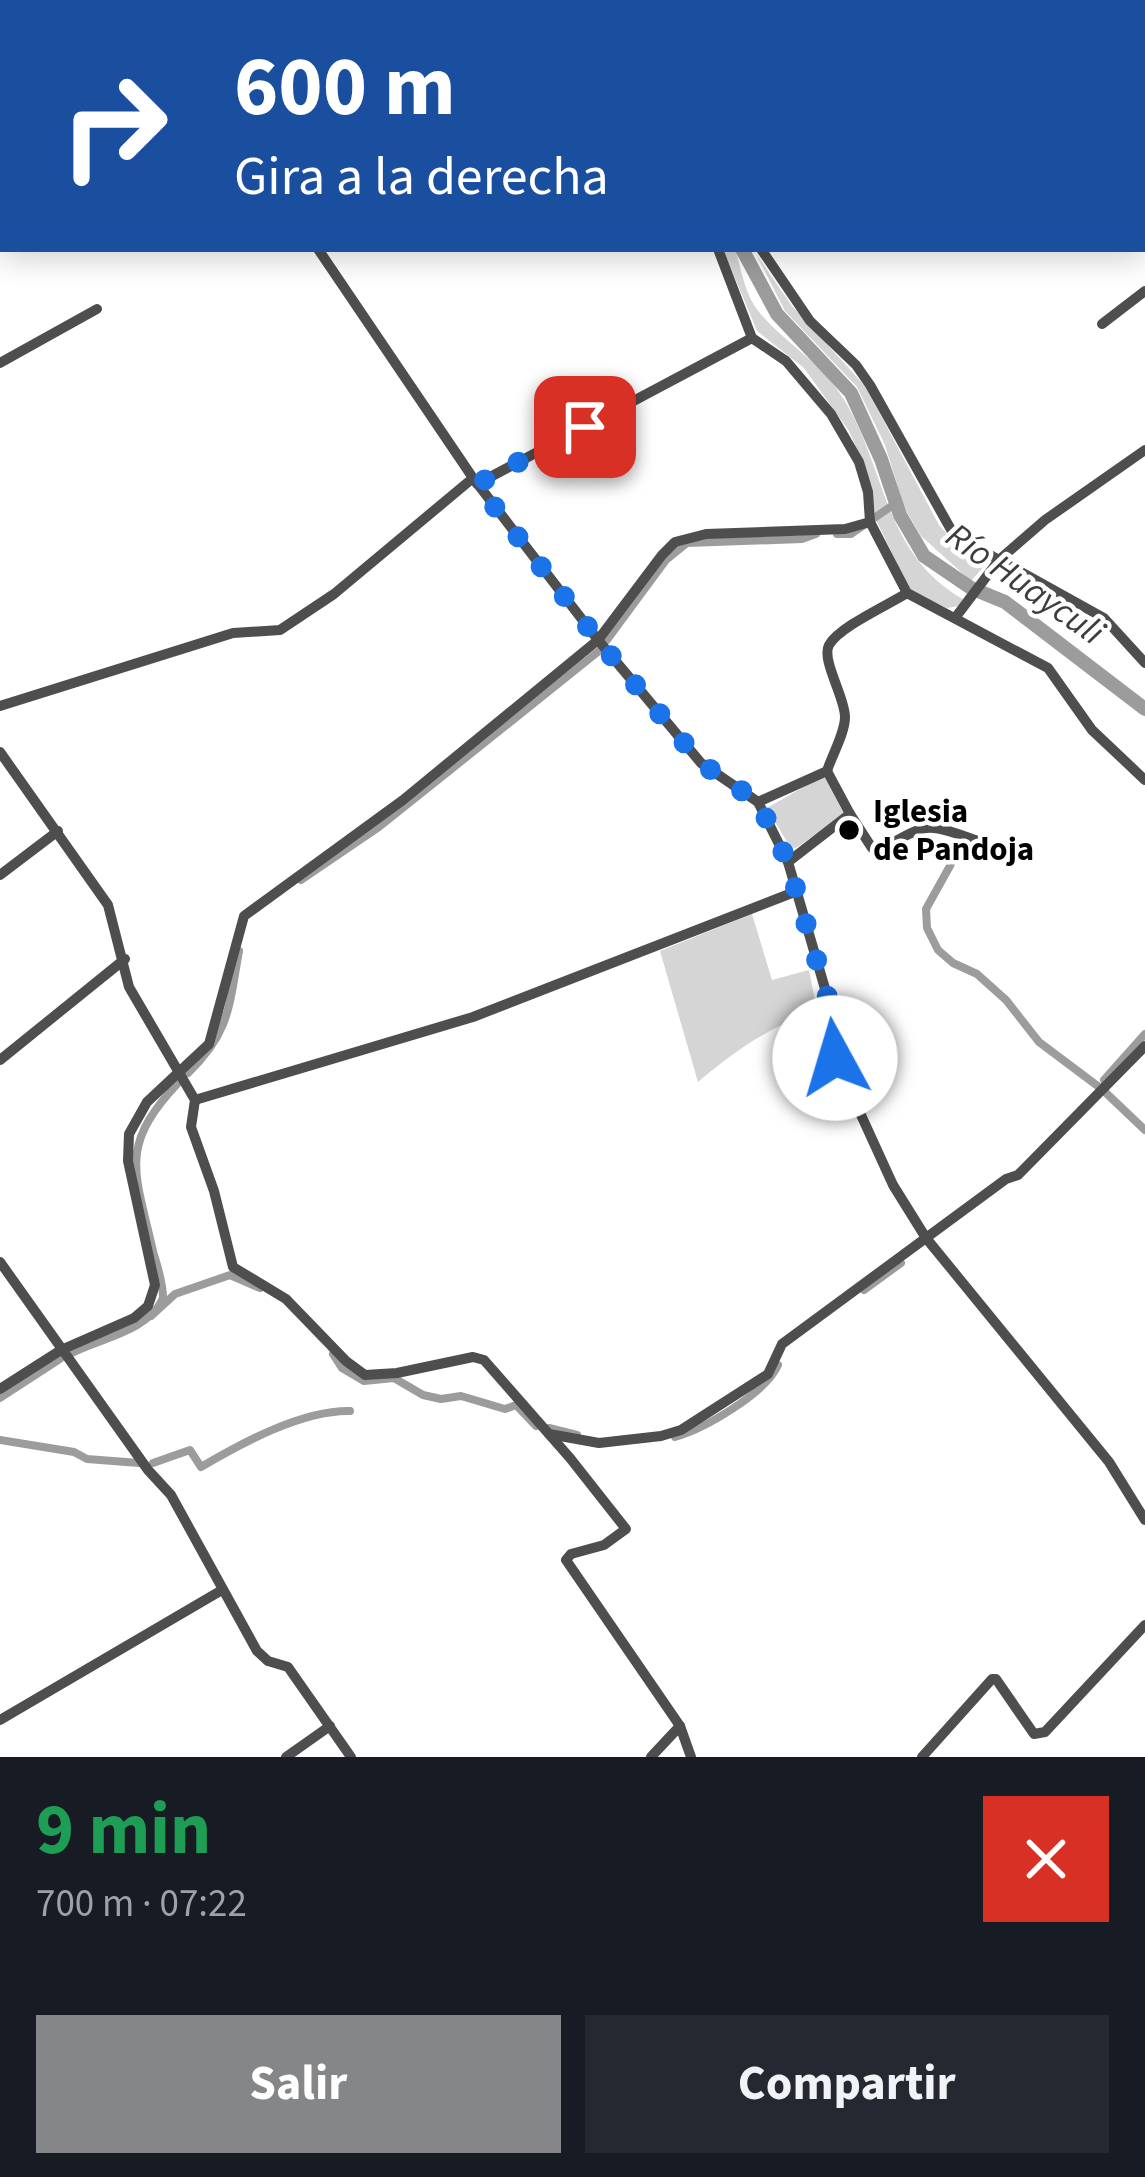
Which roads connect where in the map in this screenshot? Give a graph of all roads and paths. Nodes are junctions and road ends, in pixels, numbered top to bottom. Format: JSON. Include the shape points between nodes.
{"nodes":[{"id":1,"x":320,"y":252,"type":"edge"},
{"id":2,"x":719,"y":252,"type":"edge"},
{"id":3,"x":763,"y":252,"type":"edge"},
{"id":4,"x":1145,"y":291,"type":"edge"},
{"id":5,"x":97,"y":309,"type":"dead end"},
{"id":6,"x":1102,"y":324,"type":"dead end"},
{"id":7,"x":752,"y":338,"type":"junction"},
{"id":8,"x":0,"y":364,"type":"edge"},
{"id":9,"x":1145,"y":450,"type":"edge"},
{"id":10,"x":475,"y":481,"type":"junction"},
{"id":11,"x":870,"y":522,"type":"junction"},
{"id":12,"x":999,"y":560,"type":"junction"},
{"id":13,"x":907,"y":593,"type":"junction"},
{"id":14,"x":956,"y":618,"type":"junction"},
{"id":15,"x":598,"y":640,"type":"junction"},
{"id":16,"x":1145,"y":663,"type":"edge"},
{"id":17,"x":0,"y":706,"type":"edge"},
{"id":18,"x":0,"y":752,"type":"edge"},
{"id":19,"x":827,"y":771,"type":"junction"},
{"id":20,"x":1145,"y":780,"type":"edge"},
{"id":21,"x":758,"y":802,"type":"junction"},
{"id":22,"x":850,"y":814,"type":"junction"},
{"id":23,"x":58,"y":831,"type":"junction"},
{"id":24,"x":1000,"y":849,"type":"dead end"},
{"id":25,"x":788,"y":862,"type":"junction"},
{"id":26,"x":0,"y":875,"type":"edge"},
{"id":27,"x":797,"y":891,"type":"junction"},
{"id":28,"x":124,"y":959,"type":"junction"},
{"id":29,"x":1145,"y":1046,"type":"edge"},
{"id":30,"x":0,"y":1060,"type":"edge"},
{"id":31,"x":180,"y":1071,"type":"junction"},
{"id":32,"x":195,"y":1100,"type":"junction"},
{"id":33,"x":926,"y":1238,"type":"junction"},
{"id":34,"x":0,"y":1262,"type":"edge"},
{"id":35,"x":61,"y":1350,"type":"junction"},
{"id":36,"x":0,"y":1389,"type":"edge"},
{"id":37,"x":549,"y":1434,"type":"junction"},
{"id":38,"x":1145,"y":1520,"type":"edge"},
{"id":39,"x":222,"y":1590,"type":"junction"},
{"id":40,"x":1145,"y":1625,"type":"edge"},
{"id":41,"x":0,"y":1720,"type":"edge"},
{"id":42,"x":330,"y":1726,"type":"junction"},
{"id":43,"x":680,"y":1726,"type":"junction"},
{"id":44,"x":286,"y":1757,"type":"edge"},
{"id":45,"x":351,"y":1757,"type":"edge"},
{"id":46,"x":651,"y":1757,"type":"edge"},
{"id":47,"x":691,"y":1757,"type":"edge"},
{"id":48,"x":922,"y":1757,"type":"edge"}],
"edges":[{"from":1,"to":10,"type":"street"},
{"from":2,"to":7,"type":"street"},
{"from":3,"to":12,"type":"street","via":[[810,321],[870,385],[954,536]]},
{"from":4,"to":6,"type":"street"},
{"from":5,"to":8,"type":"street"},
{"from":7,"to":10,"type":"street"},
{"from":7,"to":11,"type":"street","via":[[786,361],[831,414],[859,462]]},
{"from":9,"to":12,"type":"street"},
{"from":10,"to":15,"type":"street"},
{"from":10,"to":17,"type":"street","via":[[280,629],[233,632]]},
{"from":11,"to":13,"type":"street"},
{"from":11,"to":15,"type":"street","via":[[675,542]]},
{"from":12,"to":14,"type":"street"},
{"from":12,"to":16,"type":"street","via":[[1104,618]]},
{"from":13,"to":14,"type":"street"},
{"from":13,"to":19,"type":"street","via":[[827,648],[845,718]]},
{"from":14,"to":20,"type":"street","via":[[1048,668],[1092,730]]},
{"from":15,"to":21,"type":"street","via":[[701,763]]},
{"from":15,"to":31,"type":"street","via":[[403,800],[244,916],[216,1030]]},
{"from":18,"to":23,"type":"street"},
{"from":19,"to":21,"type":"street"},
{"from":19,"to":22,"type":"street"},
{"from":21,"to":25,"type":"street"},
{"from":22,"to":24,"type":"street","via":[[872,848],[935,827]]},
{"from":22,"to":25,"type":"street"},
{"from":23,"to":26,"type":"street"},
{"from":23,"to":28,"type":"street","via":[[108,905]]},
{"from":25,"to":27,"type":"street"},
{"from":27,"to":32,"type":"street","via":[[473,1017]]},
{"from":27,"to":33,"type":"street","via":[[833,1016],[835,1058],[878,1157]]},
{"from":28,"to":30,"type":"street"},
{"from":28,"to":31,"type":"street","via":[[129,987]]},
{"from":29,"to":33,"type":"street","via":[[1018,1175]]},
{"from":31,"to":32,"type":"street"},
{"from":31,"to":35,"type":"street","via":[[147,1102],[129,1134],[152,1297],[134,1318]]},
{"from":32,"to":37,"type":"street","via":[[191,1127],[233,1267],[286,1299],[365,1375],[484,1360]]},
{"from":33,"to":37,"type":"street","via":[[782,1344],[768,1374],[681,1430],[599,1444]]},
{"from":33,"to":38,"type":"street","via":[[1109,1462]]},
{"from":34,"to":35,"type":"street"},
{"from":35,"to":36,"type":"street"},
{"from":35,"to":39,"type":"street","via":[[171,1495]]},
{"from":37,"to":43,"type":"street","via":[[626,1529],[566,1560]]},
{"from":39,"to":41,"type":"street"},
{"from":39,"to":42,"type":"street","via":[[257,1651],[288,1667]]},
{"from":40,"to":48,"type":"street","via":[[1045,1732],[1034,1734],[992,1679]]},
{"from":42,"to":44,"type":"street"},
{"from":42,"to":45,"type":"street"},
{"from":43,"to":46,"type":"street"},
{"from":43,"to":47,"type":"street"}]}
